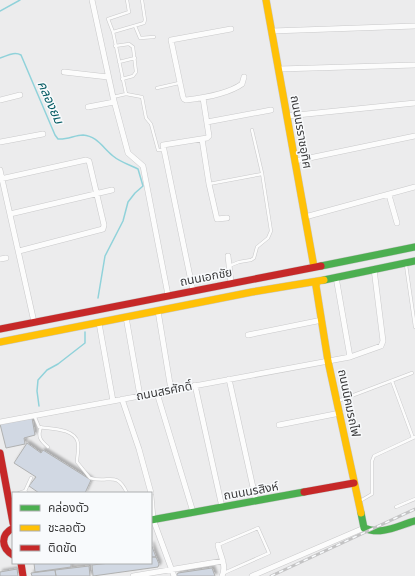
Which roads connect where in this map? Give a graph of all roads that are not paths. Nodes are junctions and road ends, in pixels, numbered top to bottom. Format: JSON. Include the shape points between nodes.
{"nodes":[{"id":1,"x":92,"y":0,"type":"edge"},
{"id":2,"x":127,"y":0,"type":"edge"},
{"id":3,"x":142,"y":0,"type":"edge"},
{"id":4,"x":266,"y":0,"type":"edge"},
{"id":5,"x":136,"y":26,"type":"junction"},
{"id":6,"x":415,"y":26,"type":"edge"},
{"id":7,"x":231,"y":29,"type":"dead end"},
{"id":8,"x":272,"y":31,"type":"junction"},
{"id":9,"x":113,"y":32,"type":"junction"},
{"id":10,"x":154,"y":37,"type":"dead end"},
{"id":11,"x":116,"y":46,"type":"junction"},
{"id":12,"x":134,"y":58,"type":"junction"},
{"id":13,"x":119,"y":62,"type":"junction"},
{"id":14,"x":415,"y":66,"type":"edge"},
{"id":15,"x":279,"y":69,"type":"junction"},
{"id":16,"x":64,"y":72,"type":"dead end"},
{"id":17,"x":108,"y":77,"type":"junction"},
{"id":18,"x":244,"y":77,"type":"dead end"},
{"id":19,"x":122,"y":79,"type":"junction"},
{"id":20,"x":180,"y":83,"type":"junction"},
{"id":21,"x":157,"y":88,"type":"dead end"},
{"id":22,"x":20,"y":94,"type":"dead end"},
{"id":23,"x":126,"y":94,"type":"junction"},
{"id":24,"x":203,"y":98,"type":"junction"},
{"id":25,"x":113,"y":99,"type":"junction"},
{"id":26,"x":0,"y":100,"type":"edge"},
{"id":27,"x":415,"y":103,"type":"edge"},
{"id":28,"x":88,"y":107,"type":"dead end"},
{"id":29,"x":271,"y":110,"type":"dead end"},
{"id":30,"x":287,"y":116,"type":"junction"},
{"id":31,"x":207,"y":122,"type":"junction"},
{"id":32,"x":252,"y":130,"type":"dead end"},
{"id":33,"x":43,"y":134,"type":"dead end"},
{"id":34,"x":415,"y":136,"type":"edge"},
{"id":35,"x":202,"y":139,"type":"junction"},
{"id":36,"x":0,"y":142,"type":"edge"},
{"id":37,"x":164,"y":150,"type":"junction"},
{"id":38,"x":295,"y":161,"type":"junction"},
{"id":39,"x":0,"y":170,"type":"edge"},
{"id":40,"x":262,"y":174,"type":"junction"},
{"id":41,"x":1,"y":179,"type":"edge"},
{"id":42,"x":209,"y":184,"type":"junction"},
{"id":43,"x":415,"y":187,"type":"edge"},
{"id":44,"x":112,"y":190,"type":"dead end"},
{"id":45,"x":96,"y":193,"type":"junction"},
{"id":46,"x":389,"y":194,"type":"junction"},
{"id":47,"x":10,"y":214,"type":"junction"},
{"id":48,"x":305,"y":217,"type":"junction"},
{"id":49,"x":227,"y":218,"type":"dead end"},
{"id":50,"x":397,"y":223,"type":"dead end"},
{"id":51,"x":415,"y":247,"type":"edge"},
{"id":52,"x":19,"y":250,"type":"junction"},
{"id":53,"x":228,"y":256,"type":"dead end"},
{"id":54,"x":415,"y":261,"type":"edge"},
{"id":55,"x":406,"y":263,"type":"junction"},
{"id":56,"x":229,"y":266,"type":"junction"},
{"id":57,"x":314,"y":267,"type":"junction"},
{"id":58,"x":374,"y":269,"type":"junction"},
{"id":59,"x":336,"y":277,"type":"junction"},
{"id":60,"x":317,"y":282,"type":"junction"},
{"id":61,"x":232,"y":283,"type":"junction"},
{"id":62,"x":193,"y":291,"type":"junction"},
{"id":63,"x":168,"y":295,"type":"junction"},
{"id":64,"x":158,"y":311,"type":"junction"},
{"id":65,"x":126,"y":317,"type":"junction"},
{"id":66,"x":322,"y":320,"type":"junction"},
{"id":67,"x":34,"y":322,"type":"junction"},
{"id":68,"x":100,"y":323,"type":"junction"},
{"id":69,"x":415,"y":327,"type":"edge"},
{"id":70,"x":0,"y":329,"type":"edge"},
{"id":71,"x":248,"y":335,"type":"dead end"},
{"id":72,"x":0,"y":342,"type":"edge"},
{"id":73,"x":350,"y":357,"type":"junction"},
{"id":74,"x":328,"y":361,"type":"junction"},
{"id":75,"x":412,"y":373,"type":"dead end"},
{"id":76,"x":229,"y":379,"type":"junction"},
{"id":77,"x":392,"y":381,"type":"junction"},
{"id":78,"x":195,"y":385,"type":"junction"},
{"id":79,"x":172,"y":390,"type":"junction"},
{"id":80,"x":157,"y":392,"type":"junction"},
{"id":81,"x":140,"y":396,"type":"junction"},
{"id":82,"x":122,"y":399,"type":"junction"},
{"id":83,"x":113,"y":401,"type":"junction"},
{"id":84,"x":337,"y":401,"type":"junction"},
{"id":85,"x":340,"y":413,"type":"junction"},
{"id":86,"x":34,"y":415,"type":"junction"},
{"id":87,"x":0,"y":422,"type":"edge"},
{"id":88,"x":279,"y":425,"type":"dead end"},
{"id":89,"x":41,"y":427,"type":"junction"},
{"id":90,"x":414,"y":437,"type":"edge"},
{"id":91,"x":48,"y":447,"type":"dead end"},
{"id":92,"x":0,"y":453,"type":"edge"},
{"id":93,"x":31,"y":478,"type":"dead end"},
{"id":94,"x":354,"y":483,"type":"junction"},
{"id":95,"x":26,"y":492,"type":"edge"},
{"id":96,"x":127,"y":492,"type":"edge"},
{"id":97,"x":151,"y":492,"type":"edge"},
{"id":98,"x":10,"y":496,"type":"edge"},
{"id":99,"x":415,"y":499,"type":"edge"},
{"id":100,"x":256,"y":501,"type":"junction"},
{"id":101,"x":358,"y":503,"type":"junction"},
{"id":102,"x":222,"y":507,"type":"junction"},
{"id":103,"x":396,"y":507,"type":"dead end"},
{"id":104,"x":193,"y":512,"type":"junction"},
{"id":105,"x":12,"y":514,"type":"edge"},
{"id":106,"x":152,"y":519,"type":"edge"},
{"id":107,"x":415,"y":521,"type":"edge"},
{"id":108,"x":364,"y":528,"type":"junction"},
{"id":109,"x":12,"y":529,"type":"edge"},
{"id":110,"x":1,"y":543,"type":"edge"},
{"id":111,"x":218,"y":545,"type":"joint"},
{"id":112,"x":12,"y":554,"type":"edge"},
{"id":113,"x":223,"y":561,"type":"junction"},
{"id":114,"x":21,"y":564,"type":"edge"},
{"id":115,"x":171,"y":570,"type":"junction"},
{"id":116,"x":223,"y":575,"type":"edge"},
{"id":117,"x":23,"y":576,"type":"edge"},
{"id":118,"x":133,"y":576,"type":"edge"},
{"id":119,"x":174,"y":576,"type":"edge"},
{"id":120,"x":252,"y":576,"type":"edge"}],
"edges":[{"from":1,"to":17,"type":"street"},
{"from":2,"to":9,"type":"lane","via":[[129,12],[108,19]]},
{"from":3,"to":5,"type":"lane","via":[[145,20]]},
{"from":4,"to":8,"type":"main road","name":"ถนนนรราชอุทิศ"},
{"from":5,"to":9,"type":"lane"},
{"from":5,"to":10,"type":"lane","via":[[141,39]]},
{"from":6,"to":8,"type":"street"},
{"from":7,"to":20,"type":"street","via":[[171,40]]},
{"from":8,"to":15,"type":"main road","name":"ถนนนรราชอุทิศ"},
{"from":9,"to":11,"type":"lane"},
{"from":11,"to":12,"type":"lane","via":[[132,45]]},
{"from":11,"to":13,"type":"lane"},
{"from":12,"to":13,"type":"lane"},
{"from":12,"to":19,"type":"lane","via":[[136,73]]},
{"from":13,"to":19,"type":"lane"},
{"from":14,"to":15,"type":"street"},
{"from":15,"to":30,"type":"main road","name":"ถนนนรราชอุทิศ"},
{"from":16,"to":17,"type":"street"},
{"from":17,"to":25,"type":"street"},
{"from":18,"to":24,"type":"street","via":[[238,86]]},
{"from":19,"to":23,"type":"lane"},
{"from":20,"to":21,"type":"lane"},
{"from":20,"to":24,"type":"street","via":[[184,99]]},
{"from":22,"to":26,"type":"street"},
{"from":23,"to":25,"type":"lane"},
{"from":23,"to":37,"type":"lane","via":[[142,97],[146,118],[152,124],[158,150]]},
{"from":24,"to":31,"type":"street"},
{"from":25,"to":28,"type":"street"},
{"from":25,"to":63,"type":"street","via":[[128,153],[143,166]]},
{"from":27,"to":30,"type":"street"},
{"from":29,"to":31,"type":"street"},
{"from":30,"to":38,"type":"main road","name":"ถนนนรราชอุทิศ"},
{"from":31,"to":35,"type":"street","via":[[209,136]]},
{"from":32,"to":40,"type":"lane"},
{"from":33,"to":36,"type":"street"},
{"from":34,"to":38,"type":"street"},
{"from":35,"to":37,"type":"street","via":[[163,145]]},
{"from":35,"to":42,"type":"street"},
{"from":37,"to":62,"type":"street"},
{"from":38,"to":48,"type":"main road","name":"ถนนนรราชอุทิศ"},
{"from":39,"to":41,"type":"street"},
{"from":40,"to":42,"type":"lane"},
{"from":40,"to":56,"type":"lane","via":[[271,231],[268,238],[257,247],[254,258]]},
{"from":41,"to":45,"type":"street","via":[[86,160],[89,161]]},
{"from":41,"to":47,"type":"street"},
{"from":42,"to":49,"type":"street","via":[[217,219]]},
{"from":43,"to":46,"type":"street"},
{"from":44,"to":45,"type":"street"},
{"from":45,"to":47,"type":"street"},
{"from":45,"to":52,"type":"street","via":[[103,229]]},
{"from":46,"to":48,"type":"street"},
{"from":46,"to":50,"type":"street"},
{"from":47,"to":52,"type":"street"},
{"from":48,"to":57,"type":"main road","name":"ถนนนรราชอุทิศ"},
{"from":51,"to":57,"type":"main road","name":"ถนนเอกชัย"},
{"from":52,"to":67,"type":"street"},
{"from":53,"to":56,"type":"street"},
{"from":54,"to":55,"type":"main road","name":"ถนนเอกชัย"},
{"from":55,"to":58,"type":"main road","name":"ถนนเอกชัย"},
{"from":55,"to":69,"type":"lane"},
{"from":56,"to":61,"type":"street"},
{"from":57,"to":60,"type":"main road","name":"ถนนนรราชอุทิศ"},
{"from":57,"to":61,"type":"main road","name":"ถนนเอกชัย"},
{"from":58,"to":59,"type":"main road","name":"ถนนเอกชัย"},
{"from":58,"to":73,"type":"street","name":"ถนนสรศักดิ์","via":[[383,343]]},
{"from":59,"to":60,"type":"main road","name":"ถนนเอกชัย"},
{"from":59,"to":73,"type":"street"},
{"from":60,"to":64,"type":"main road","name":"ถนนเอกชัย"},
{"from":60,"to":66,"type":"main road","name":"ถนนนิคมรถไฟ"},
{"from":61,"to":62,"type":"main road","name":"ถนนเอกชัย"},
{"from":62,"to":63,"type":"main road","name":"ถนนเอกชัย"},
{"from":63,"to":67,"type":"main road","name":"ถนนเอกชัย"},
{"from":64,"to":65,"type":"main road","name":"ถนนเอกชัย"},
{"from":64,"to":79,"type":"street"},
{"from":65,"to":68,"type":"main road","name":"ถนนเอกชัย"},
{"from":65,"to":81,"type":"street"},
{"from":66,"to":71,"type":"street"},
{"from":66,"to":74,"type":"main road","name":"ถนนนิคมรถไฟ"},
{"from":67,"to":70,"type":"main road","name":"ถนนเอกชัย"},
{"from":68,"to":72,"type":"main road","name":"ถนนเอกชัย"},
{"from":68,"to":83,"type":"street"},
{"from":73,"to":74,"type":"street","name":"ถนนสรศักดิ์"},
{"from":74,"to":76,"type":"street","name":"ถนนสรศักดิ์"},
{"from":74,"to":84,"type":"main road","name":"ถนนนิคมรถไฟ"},
{"from":75,"to":77,"type":"lane"},
{"from":76,"to":78,"type":"street","name":"ถนนสรศักดิ์"},
{"from":76,"to":100,"type":"street"},
{"from":77,"to":84,"type":"lane"},
{"from":77,"to":90,"type":"lane"},
{"from":78,"to":79,"type":"street","name":"ถนนสรศักดิ์"},
{"from":78,"to":102,"type":"street"},
{"from":79,"to":80,"type":"street","name":"ถนนสรศักดิ์"},
{"from":80,"to":81,"type":"street","name":"ถนนสรศักดิ์"},
{"from":80,"to":104,"type":"street"},
{"from":81,"to":82,"type":"street","name":"ถนนสรศักดิ์"},
{"from":82,"to":83,"type":"street","name":"ถนนสรศักดิ์"},
{"from":82,"to":97,"type":"street"},
{"from":83,"to":86,"type":"street","name":"ถนนสรศักดิ์"},
{"from":84,"to":85,"type":"main road","name":"ถนนนิคมรถไฟ"},
{"from":85,"to":88,"type":"street"},
{"from":85,"to":94,"type":"main road","name":"ถนนนิคมรถไฟ"},
{"from":86,"to":87,"type":"street","name":"ถนนสรศักดิ์"},
{"from":86,"to":89,"type":"lane","via":[[37,426]]},
{"from":89,"to":91,"type":"lane","via":[[40,440]]},
{"from":89,"to":96,"type":"lane","via":[[71,434],[78,443],[77,462],[87,476],[93,479],[118,480]]},
{"from":90,"to":101,"type":"lane","via":[[374,456],[372,494]]},
{"from":92,"to":98,"type":"main road"},
{"from":93,"to":95,"type":"lane"},
{"from":94,"to":100,"type":"main road","name":"ถนนนรสิงห์"},
{"from":94,"to":101,"type":"main road","name":"ถนนนิคมรถไฟ"},
{"from":98,"to":105,"type":"main road"},
{"from":99,"to":103,"type":"lane"},
{"from":100,"to":102,"type":"main road","name":"ถนนนรสิงห์"},
{"from":101,"to":108,"type":"main road","name":"ถนนนิคมรถไฟ"},
{"from":102,"to":104,"type":"main road","name":"ถนนนรสิงห์"},
{"from":104,"to":106,"type":"main road","name":"ถนนนรสิงห์"},
{"from":106,"to":115,"type":"street"},
{"from":107,"to":108,"type":"main road","via":[[377,532]]},
{"from":108,"to":120,"type":"street"},
{"from":109,"to":110,"type":"main road","via":[[6,533]]},
{"from":110,"to":112,"type":"main road"},
{"from":111,"to":113,"type":"street"},
{"from":111,"to":116,"type":"lane","via":[[258,528],[269,553]]},
{"from":113,"to":115,"type":"street"},
{"from":113,"to":116,"type":"street"},
{"from":114,"to":117,"type":"main road"},
{"from":115,"to":118,"type":"street"},
{"from":115,"to":119,"type":"street"}]}
